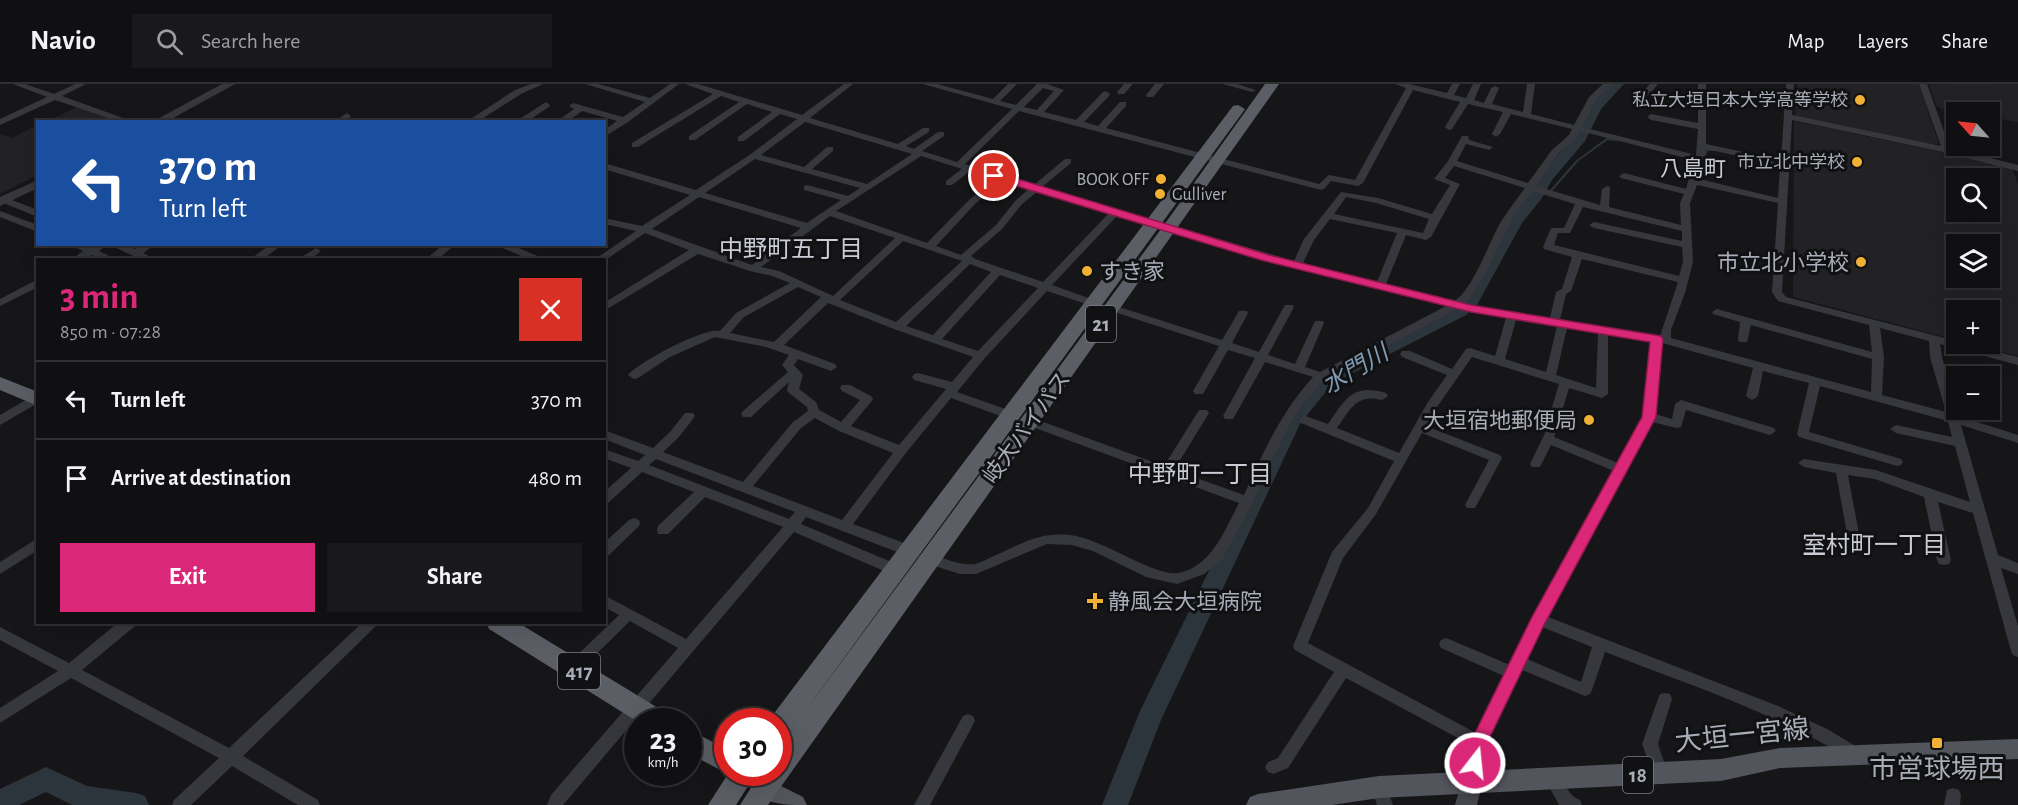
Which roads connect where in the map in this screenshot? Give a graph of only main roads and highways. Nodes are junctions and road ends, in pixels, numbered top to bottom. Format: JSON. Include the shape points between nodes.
{"nodes":[{"id":1,"x":1272,"y":84,"type":"edge"},
{"id":2,"x":1255,"y":87,"type":"edge"},
{"id":3,"x":1210,"y":158,"type":"junction"},
{"id":4,"x":1162,"y":226,"type":"junction"},
{"id":5,"x":0,"y":383,"type":"edge"},
{"id":6,"x":36,"y":399,"type":"edge"},
{"id":7,"x":914,"y":561,"type":"junction"},
{"id":8,"x":500,"y":624,"type":"edge"},
{"id":9,"x":638,"y":708,"type":"edge"},
{"id":10,"x":792,"y":711,"type":"edge"},
{"id":11,"x":792,"y":747,"type":"edge"},
{"id":12,"x":2018,"y":749,"type":"edge"},
{"id":13,"x":731,"y":786,"type":"edge"},
{"id":14,"x":771,"y":786,"type":"edge"},
{"id":15,"x":1468,"y":794,"type":"edge"},
{"id":16,"x":1382,"y":796,"type":"edge"},
{"id":17,"x":721,"y":805,"type":"edge"},
{"id":18,"x":795,"y":805,"type":"edge"},
{"id":19,"x":1258,"y":805,"type":"edge"}],
"edges":[{"from":1,"to":3,"type":"highway","name":"岐大バイパス","number":"21"},
{"from":2,"to":3,"type":"highway","name":"岐大バイパス","number":"21"},
{"from":3,"to":4,"type":"highway","name":"岐大バイパス","number":"21"},
{"from":4,"to":7,"type":"highway","name":"岐大バイパス","number":"21","via":[[1093,303],[1010,415]]},
{"from":4,"to":7,"type":"highway","name":"岐大バイパス","number":"21","via":[[1112,308],[1031,422]]},
{"from":5,"to":6,"type":"highway"},
{"from":7,"to":10,"type":"highway","name":"岐大バイパス","number":"21"},
{"from":7,"to":11,"type":"highway","name":"岐大バイパス","number":"21"},
{"from":8,"to":9,"type":"highway","number":"417"},
{"from":12,"to":15,"type":"main road","name":"大垣一宮線","number":"18","via":[[1780,758],[1721,770],[1553,779]]},
{"from":13,"to":17,"type":"highway"},
{"from":14,"to":18,"type":"main road"},
{"from":15,"to":16,"type":"main road","name":"大垣一宮線","number":"18"},
{"from":16,"to":19,"type":"main road","name":"大垣一宮線","number":"18"}]}
